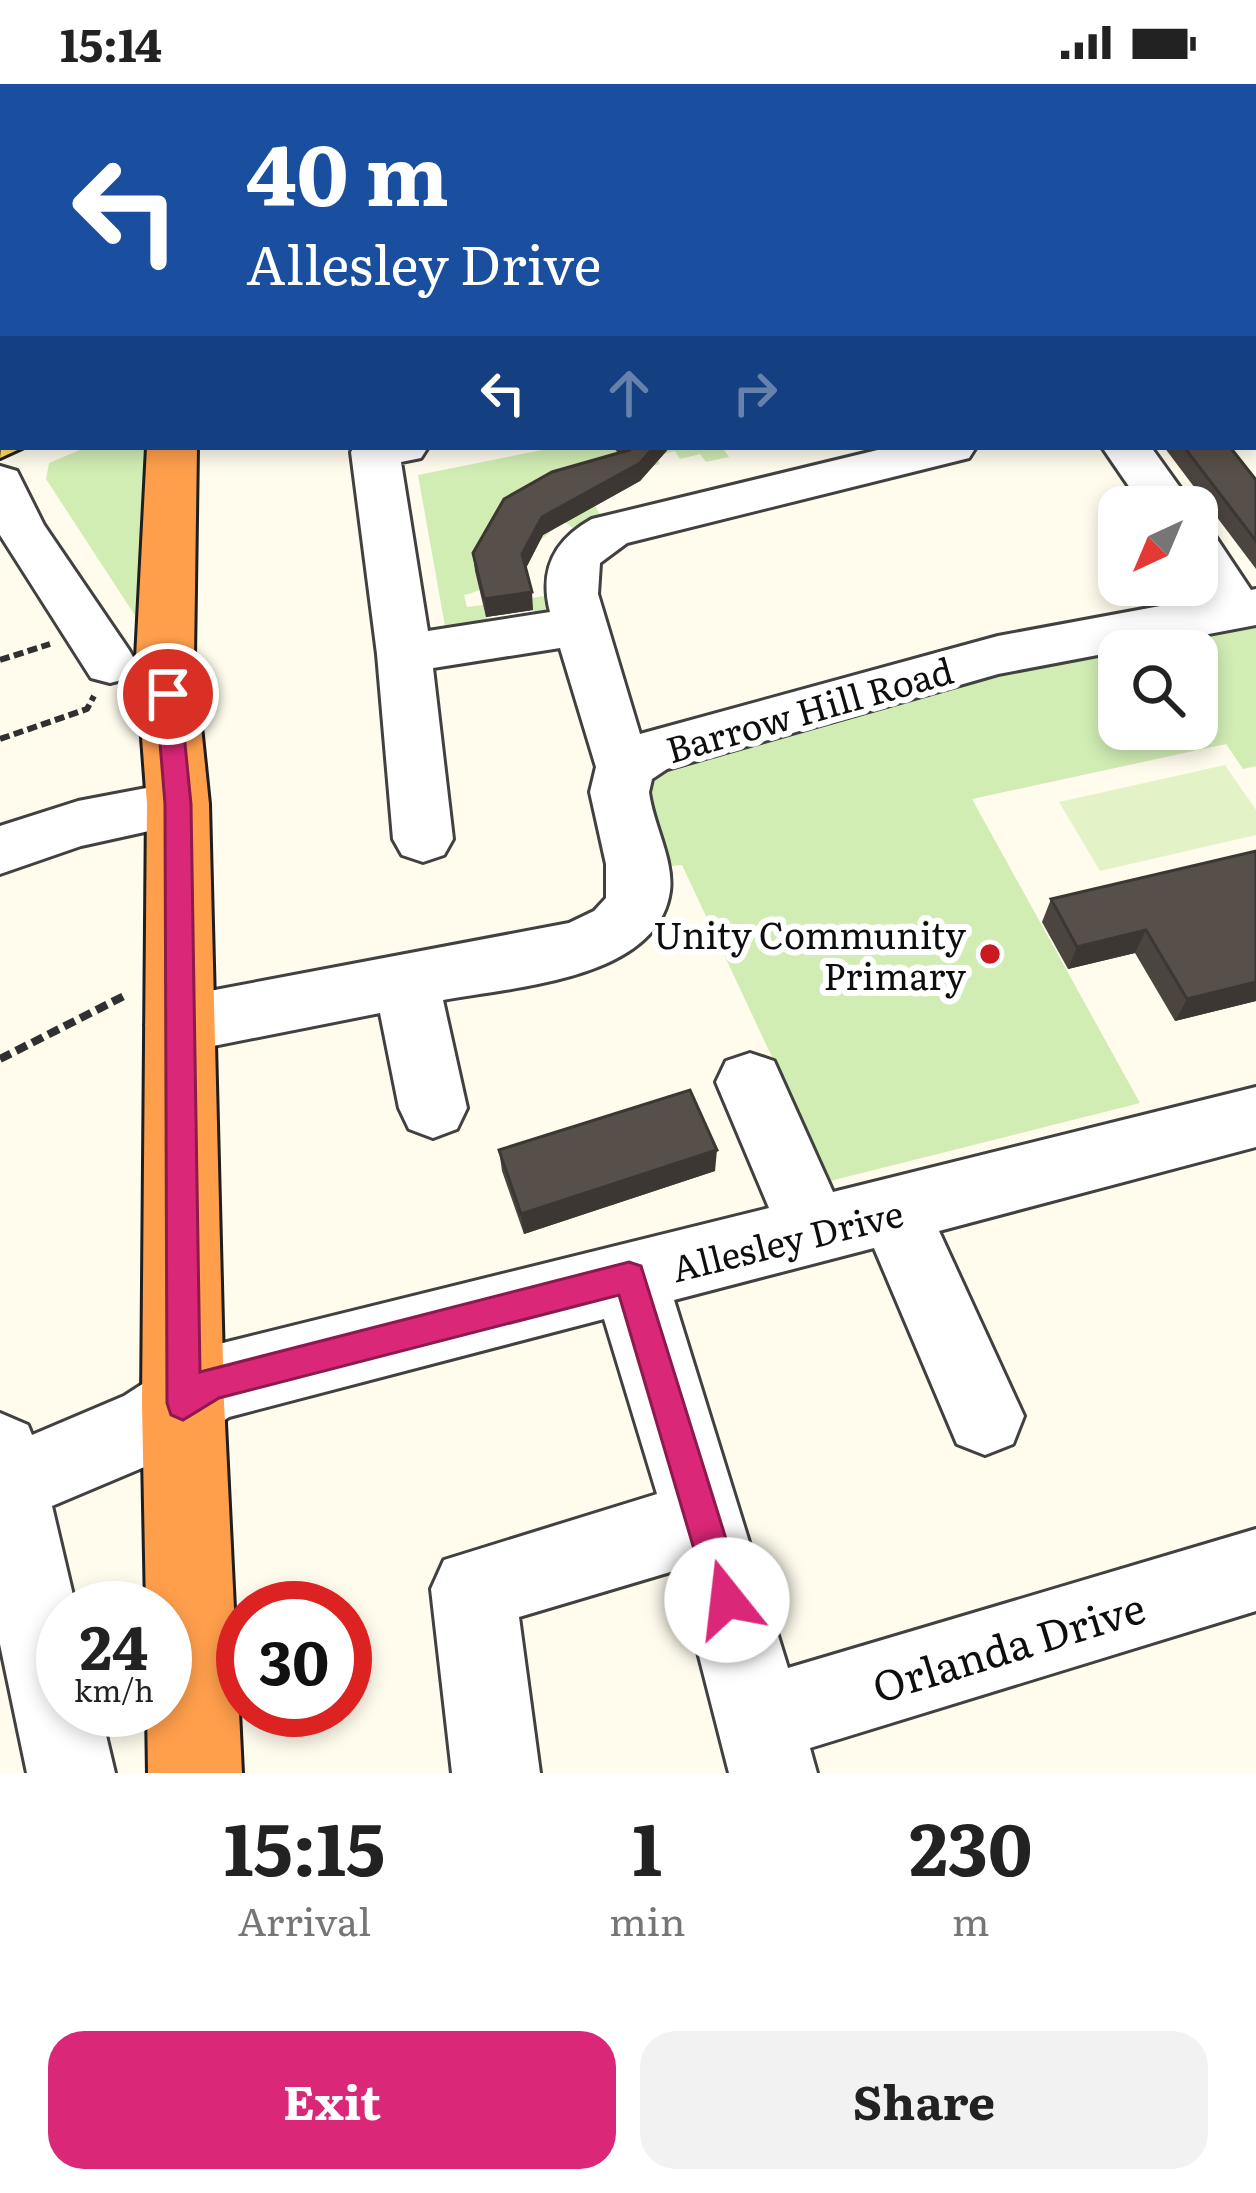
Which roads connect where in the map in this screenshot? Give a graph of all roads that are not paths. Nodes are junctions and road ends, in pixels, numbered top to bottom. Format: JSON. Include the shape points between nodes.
{"nodes":[{"id":1,"x":172,"y":450,"type":"edge"},
{"id":2,"x":387,"y":450,"type":"edge"},
{"id":3,"x":940,"y":450,"type":"edge"},
{"id":4,"x":1128,"y":450,"type":"edge"},
{"id":5,"x":0,"y":482,"type":"edge"},
{"id":6,"x":1154,"y":486,"type":"edge"},
{"id":7,"x":1218,"y":574,"type":"edge"},
{"id":8,"x":1247,"y":609,"type":"edge"},
{"id":9,"x":580,"y":626,"type":"junction"},
{"id":10,"x":404,"y":654,"type":"junction"},
{"id":11,"x":110,"y":664,"type":"road end"},
{"id":12,"x":630,"y":763,"type":"junction"},
{"id":13,"x":178,"y":804,"type":"junction"},
{"id":14,"x":423,"y":839,"type":"dead end"},
{"id":15,"x":0,"y":850,"type":"edge"},
{"id":16,"x":406,"y":981,"type":"junction"},
{"id":17,"x":178,"y":995,"type":"junction"},
{"id":18,"x":750,"y":1082,"type":"dead end"},
{"id":19,"x":433,"y":1108,"type":"dead end"},
{"id":20,"x":1256,"y":1117,"type":"edge"},
{"id":21,"x":895,"y":1213,"type":"junction"},
{"id":22,"x":815,"y":1232,"type":"junction"},
{"id":23,"x":629,"y":1277,"type":"junction"},
{"id":24,"x":183,"y":1403,"type":"junction"},
{"id":25,"x":985,"y":1416,"type":"dead end"},
{"id":26,"x":4,"y":1469,"type":"edge"},
{"id":27,"x":704,"y":1521,"type":"junction"},
{"id":28,"x":1256,"y":1570,"type":"edge"},
{"id":29,"x":767,"y":1746,"type":"edge"},
{"id":30,"x":58,"y":1767,"type":"edge"},
{"id":31,"x":195,"y":1773,"type":"edge"},
{"id":32,"x":496,"y":1773,"type":"edge"}],
"edges":[{"from":1,"to":13,"type":"highway","via":[[165,658]]},
{"from":2,"to":10,"type":"street","via":[[375,452]]},
{"from":3,"to":9,"type":"street","via":[[610,531],[584,547],[569,570]]},
{"from":4,"to":6,"type":"street"},
{"from":5,"to":11,"type":"street"},
{"from":7,"to":8,"type":"street"},
{"from":8,"to":12,"type":"street","name":"Barrow Hill Road","via":[[998,655]]},
{"from":9,"to":10,"type":"street"},
{"from":9,"to":12,"type":"street","via":[[617,754]]},
{"from":10,"to":14,"type":"street"},
{"from":12,"to":16,"type":"street","name":"Barrow Hill Road","via":[[620,795],[640,874],[628,919],[581,947]]},
{"from":13,"to":15,"type":"street"},
{"from":13,"to":17,"type":"highway"},
{"from":16,"to":17,"type":"street","name":"Barrow Hill Road"},
{"from":16,"to":19,"type":"street"},
{"from":17,"to":24,"type":"highway"},
{"from":18,"to":22,"type":"street"},
{"from":20,"to":21,"type":"street","name":"Allesley Drive"},
{"from":21,"to":22,"type":"street","name":"Allesley Drive"},
{"from":21,"to":25,"type":"street"},
{"from":22,"to":23,"type":"street","name":"Allesley Drive"},
{"from":23,"to":24,"type":"street","name":"Allesley Drive","via":[[211,1384]]},
{"from":23,"to":27,"type":"street"},
{"from":24,"to":26,"type":"street","name":"Allesley Drive","via":[[152,1424]]},
{"from":24,"to":31,"type":"highway"},
{"from":26,"to":30,"type":"street"},
{"from":27,"to":29,"type":"street"},
{"from":27,"to":32,"type":"street","via":[[473,1589]]},
{"from":28,"to":29,"type":"street","name":"Orlanda Drive"}]}
